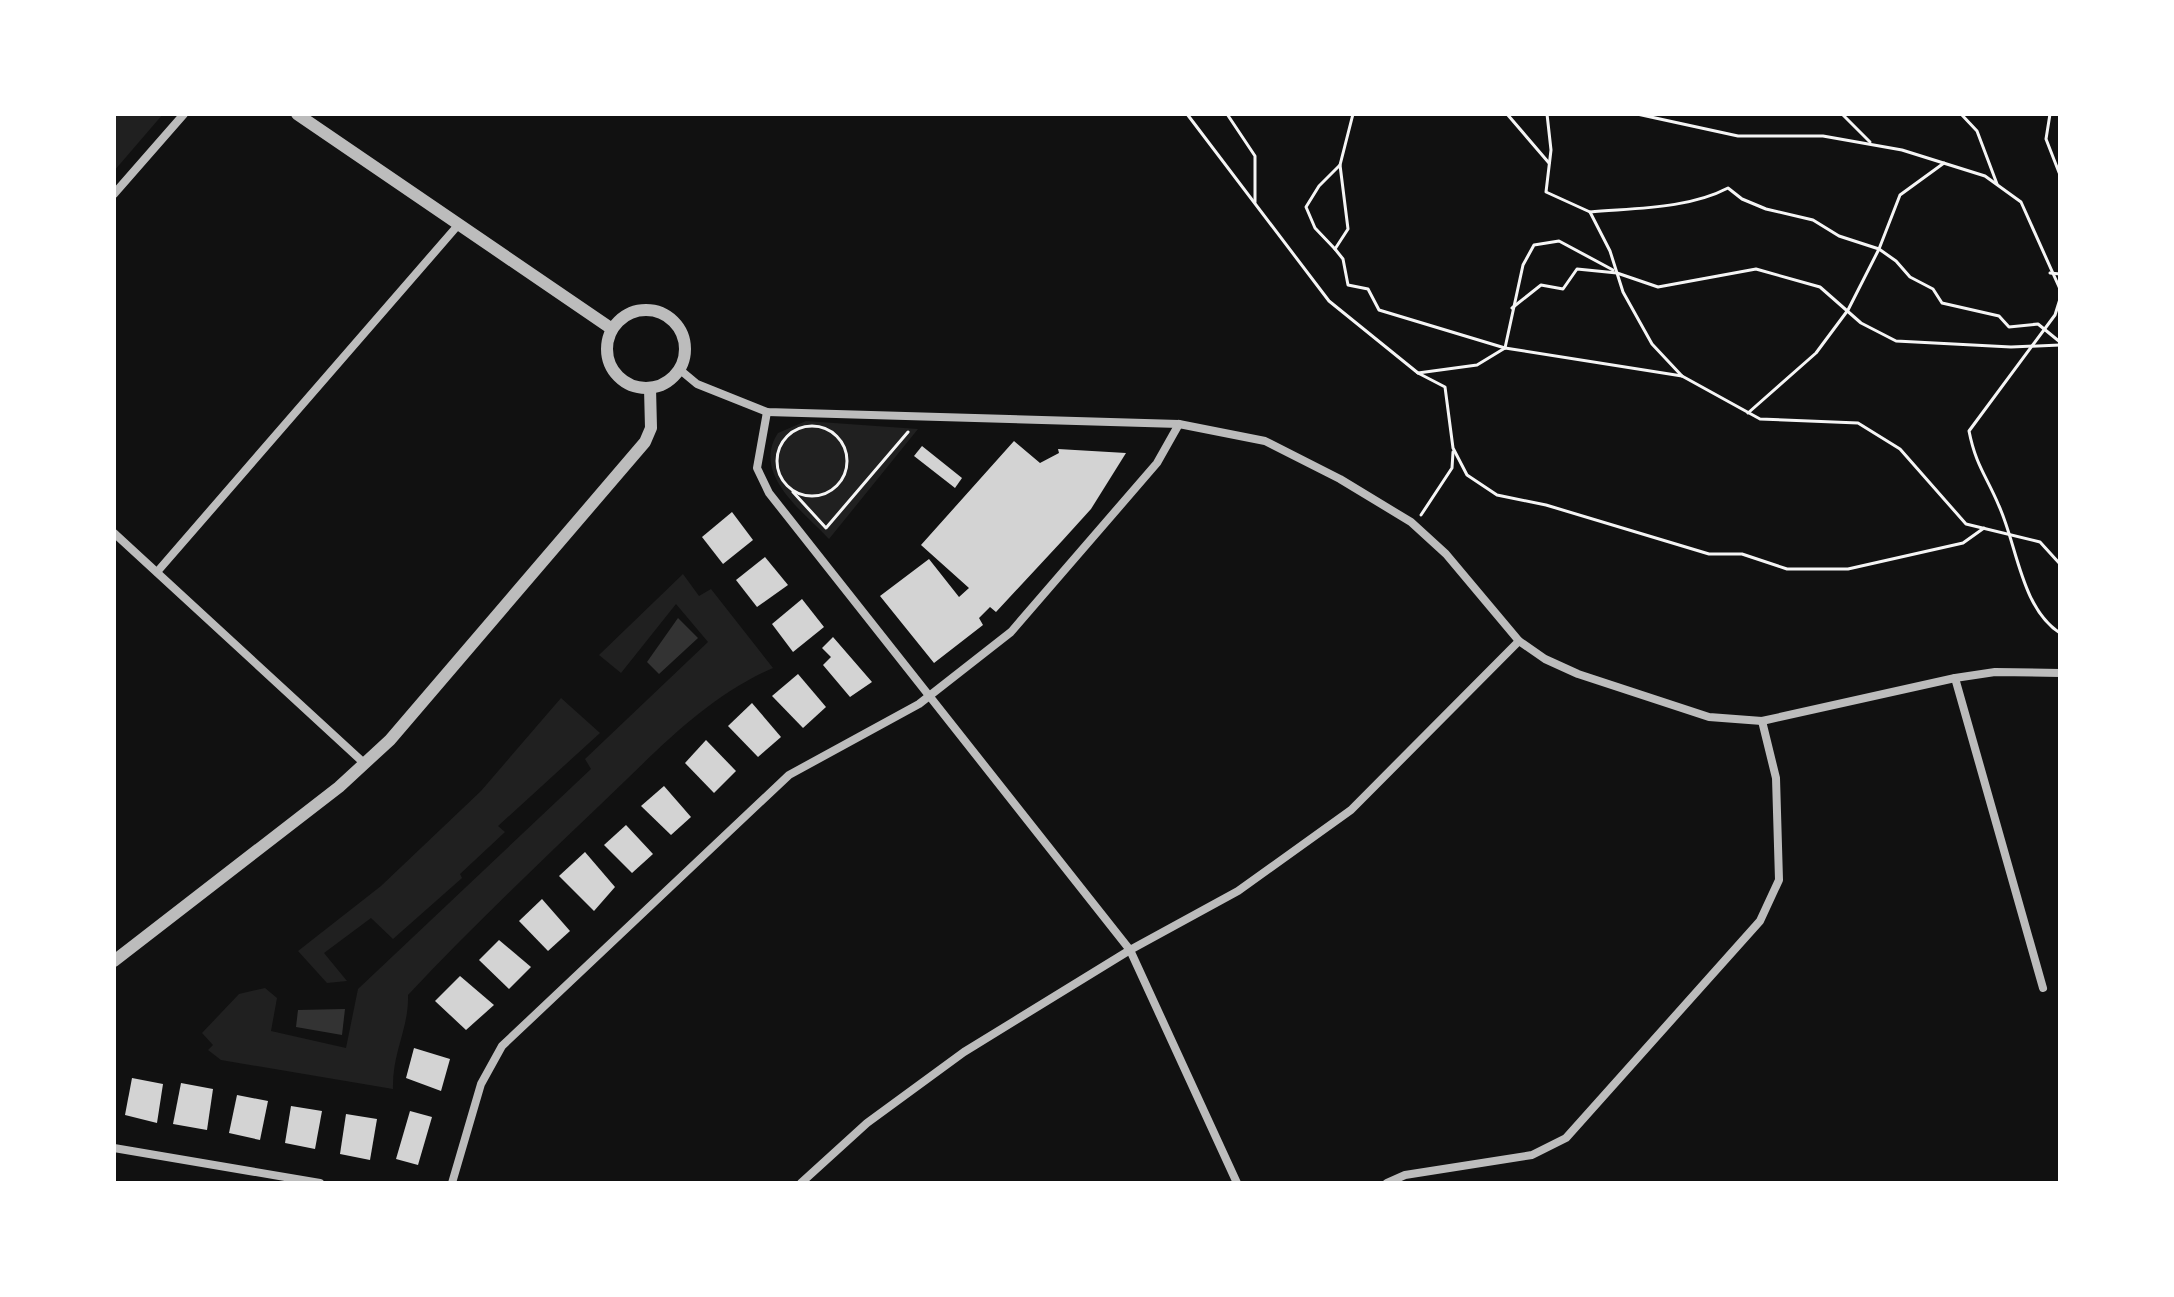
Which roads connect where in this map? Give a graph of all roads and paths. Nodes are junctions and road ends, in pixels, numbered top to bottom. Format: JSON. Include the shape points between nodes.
{"nodes":[{"id":1,"x":184,"y":114,"type":"edge"},
{"id":2,"x":297,"y":114,"type":"edge"},
{"id":3,"x":1187,"y":114,"type":"edge"},
{"id":4,"x":1227,"y":114,"type":"edge"},
{"id":5,"x":1353,"y":114,"type":"edge"},
{"id":6,"x":1507,"y":114,"type":"edge"},
{"id":7,"x":1547,"y":114,"type":"edge"},
{"id":8,"x":1637,"y":114,"type":"edge"},
{"id":9,"x":1842,"y":114,"type":"edge"},
{"id":10,"x":1961,"y":114,"type":"edge"},
{"id":11,"x":2050,"y":114,"type":"edge"},
{"id":12,"x":1873,"y":145,"type":"junction"},
{"id":13,"x":1550,"y":163,"type":"junction"},
{"id":14,"x":1944,"y":163,"type":"junction"},
{"id":15,"x":1340,"y":165,"type":"junction"},
{"id":16,"x":2060,"y":175,"type":"edge"},
{"id":17,"x":1997,"y":184,"type":"junction"},
{"id":18,"x":114,"y":194,"type":"edge"},
{"id":19,"x":1255,"y":205,"type":"junction"},
{"id":20,"x":1590,"y":212,"type":"junction"},
{"id":21,"x":459,"y":224,"type":"junction"},
{"id":22,"x":1335,"y":249,"type":"junction"},
{"id":23,"x":1879,"y":249,"type":"junction"},
{"id":24,"x":1617,"y":273,"type":"junction"},
{"id":25,"x":2050,"y":273,"type":"junction"},
{"id":26,"x":2060,"y":274,"type":"edge"},
{"id":27,"x":2060,"y":289,"type":"edge"},
{"id":28,"x":2060,"y":299,"type":"edge"},
{"id":29,"x":1512,"y":308,"type":"junction"},
{"id":30,"x":1848,"y":310,"type":"junction"},
{"id":31,"x":612,"y":329,"type":"junction"},
{"id":32,"x":2060,"y":344,"type":"edge"},
{"id":33,"x":1505,"y":348,"type":"junction"},
{"id":34,"x":679,"y":369,"type":"junction"},
{"id":35,"x":1418,"y":373,"type":"junction"},
{"id":36,"x":1682,"y":376,"type":"junction"},
{"id":37,"x":650,"y":388,"type":"junction"},
{"id":38,"x":767,"y":412,"type":"junction"},
{"id":39,"x":1748,"y":413,"type":"junction"},
{"id":40,"x":1179,"y":424,"type":"junction"},
{"id":41,"x":908,"y":432,"type":"dead end"},
{"id":42,"x":1453,"y":448,"type":"junction"},
{"id":43,"x":788,"y":485,"type":"junction"},
{"id":44,"x":1414,"y":525,"type":"junction"},
{"id":45,"x":1984,"y":528,"type":"junction"},
{"id":46,"x":114,"y":533,"type":"edge"},
{"id":47,"x":2060,"y":564,"type":"edge"},
{"id":48,"x":157,"y":572,"type":"junction"},
{"id":49,"x":2060,"y":633,"type":"edge"},
{"id":50,"x":1519,"y":641,"type":"junction"},
{"id":51,"x":2060,"y":673,"type":"edge"},
{"id":52,"x":1955,"y":678,"type":"junction"},
{"id":53,"x":929,"y":697,"type":"junction"},
{"id":54,"x":1762,"y":721,"type":"junction"},
{"id":55,"x":365,"y":764,"type":"junction"},
{"id":56,"x":1130,"y":950,"type":"junction"},
{"id":57,"x":114,"y":961,"type":"edge"},
{"id":58,"x":2043,"y":988,"type":"dead end"},
{"id":59,"x":114,"y":1148,"type":"edge"},
{"id":60,"x":320,"y":1183,"type":"edge"},
{"id":61,"x":452,"y":1183,"type":"edge"},
{"id":62,"x":801,"y":1183,"type":"edge"},
{"id":63,"x":1237,"y":1183,"type":"edge"},
{"id":64,"x":1387,"y":1183,"type":"edge"}],
"edges":[{"from":1,"to":18,"type":"street"},
{"from":2,"to":21,"type":"street"},
{"from":3,"to":19,"type":"path"},
{"from":4,"to":19,"type":"path","via":[[1255,156]]},
{"from":5,"to":15,"type":"path"},
{"from":6,"to":13,"type":"path"},
{"from":7,"to":13,"type":"path"},
{"from":8,"to":12,"type":"path","via":[[1738,136],[1823,136]]},
{"from":9,"to":12,"type":"path"},
{"from":10,"to":17,"type":"path","via":[[1977,131]]},
{"from":11,"to":16,"type":"path","via":[[2046,139]]},
{"from":12,"to":14,"type":"path"},
{"from":13,"to":20,"type":"path","via":[[1546,192]]},
{"from":14,"to":17,"type":"path"},
{"from":14,"to":23,"type":"path","via":[[1900,195]]},
{"from":15,"to":22,"type":"path","via":[[1348,229]]},
{"from":15,"to":22,"type":"path","via":[[1306,207],[1315,228]]},
{"from":17,"to":25,"type":"path","via":[[2021,202]]},
{"from":19,"to":35,"type":"path","via":[[1329,301]]},
{"from":20,"to":23,"type":"path","via":[[1646,208],[1728,188],[1766,209],[1813,220],[1839,236]]},
{"from":20,"to":24,"type":"path"},
{"from":21,"to":31,"type":"street"},
{"from":21,"to":48,"type":"street"},
{"from":22,"to":33,"type":"path","via":[[1343,259],[1348,285],[1368,289],[1379,310]]},
{"from":23,"to":30,"type":"path"},
{"from":23,"to":32,"type":"path","via":[[1910,277],[1933,289],[1942,303],[1999,316],[2009,327],[2038,324]]},
{"from":24,"to":29,"type":"path","via":[[1577,269],[1563,289],[1541,285]]},
{"from":24,"to":29,"type":"path","via":[[1559,241],[1534,245]]},
{"from":24,"to":30,"type":"path","via":[[1658,287],[1756,269],[1820,287]]},
{"from":24,"to":36,"type":"path","via":[[1652,344]]},
{"from":25,"to":26,"type":"path"},
{"from":25,"to":27,"type":"path"},
{"from":28,"to":49,"type":"path","via":[[2055,315],[1969,431],[1976,465],[2000,506],[2026,590]]},
{"from":29,"to":33,"type":"path"},
{"from":30,"to":32,"type":"path","via":[[1896,341]]},
{"from":30,"to":39,"type":"path","via":[[1816,353]]},
{"from":31,"to":34,"type":"street","via":[[630,313],[666,315],[685,345]]},
{"from":31,"to":37,"type":"street","via":[[606,353],[616,375]]},
{"from":33,"to":35,"type":"path","via":[[1477,365]]},
{"from":33,"to":36,"type":"path"},
{"from":34,"to":37,"type":"street","via":[[662,385]]},
{"from":34,"to":38,"type":"street","via":[[697,384]]},
{"from":35,"to":42,"type":"path","via":[[1445,387]]},
{"from":36,"to":39,"type":"path"},
{"from":37,"to":55,"type":"street","via":[[651,428],[645,442]]},
{"from":38,"to":40,"type":"street"},
{"from":38,"to":53,"type":"street","via":[[757,468],[769,493]]},
{"from":39,"to":45,"type":"path","via":[[1760,419],[1858,423],[1900,449],[1966,524]]},
{"from":40,"to":44,"type":"street","via":[[1265,441]]},
{"from":40,"to":53,"type":"street","via":[[1157,463],[1039,602],[1002,640]]},
{"from":41,"to":43,"type":"path","via":[[826,528]]},
{"from":42,"to":44,"type":"path","via":[[1452,468]]},
{"from":42,"to":45,"type":"path","via":[[1467,475],[1497,495],[1709,554],[1742,554],[1787,569],[1848,569],[1963,543]]},
{"from":43,"to":43,"type":"path","via":[[812,496],[833,489],[847,461],[840,440],[822,427],[789,434],[777,455],[777,467]]},
{"from":44,"to":50,"type":"street","via":[[1446,554]]},
{"from":45,"to":47,"type":"path","via":[[2040,542]]},
{"from":46,"to":48,"type":"street"},
{"from":48,"to":55,"type":"street"},
{"from":50,"to":54,"type":"street","via":[[1578,674],[1709,717]]},
{"from":50,"to":56,"type":"street","via":[[1351,810],[1238,891]]},
{"from":51,"to":52,"type":"street","via":[[1995,672]]},
{"from":52,"to":54,"type":"street"},
{"from":52,"to":58,"type":"street"},
{"from":53,"to":56,"type":"street"},
{"from":53,"to":61,"type":"street","via":[[789,775],[502,1046],[481,1084]]},
{"from":54,"to":64,"type":"street","via":[[1776,778],[1779,880],[1760,921],[1566,1138],[1532,1155],[1405,1175]]},
{"from":55,"to":57,"type":"street"},
{"from":56,"to":62,"type":"street","via":[[964,1052],[867,1123]]},
{"from":56,"to":63,"type":"street"},
{"from":59,"to":60,"type":"street"}]}
